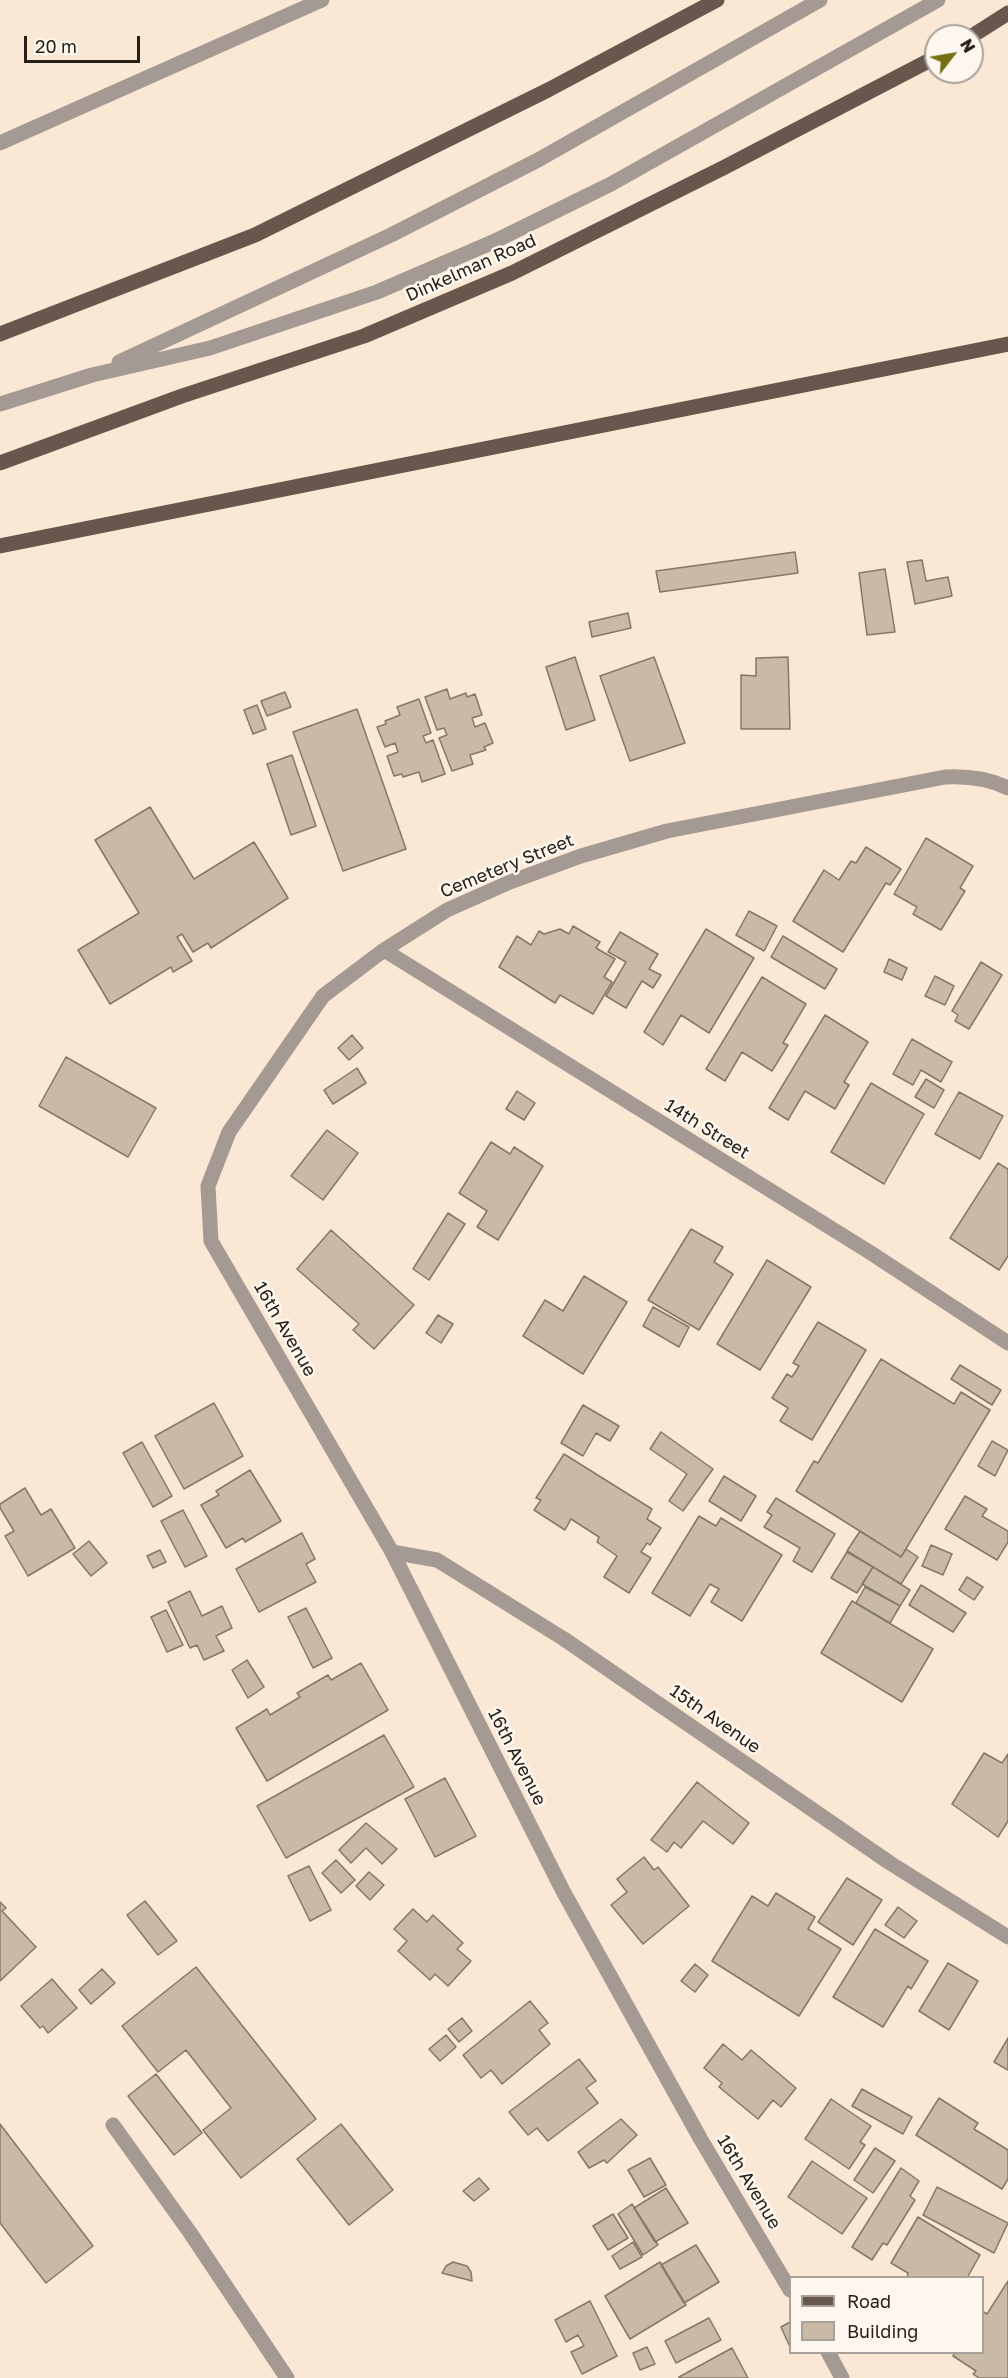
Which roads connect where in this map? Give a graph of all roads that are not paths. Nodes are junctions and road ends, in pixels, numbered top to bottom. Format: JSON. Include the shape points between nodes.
{"nodes":[{"id":1,"x":322,"y":0,"type":"edge"},
{"id":2,"x":717,"y":0,"type":"edge"},
{"id":3,"x":820,"y":0,"type":"edge"},
{"id":4,"x":938,"y":0,"type":"edge"},
{"id":5,"x":1008,"y":13,"type":"edge"},
{"id":6,"x":984,"y":28,"type":"edge"},
{"id":7,"x":924,"y":63,"type":"edge"},
{"id":8,"x":0,"y":143,"type":"edge"},
{"id":9,"x":0,"y":334,"type":"edge"},
{"id":10,"x":1008,"y":344,"type":"edge"},
{"id":11,"x":92,"y":375,"type":"junction"},
{"id":12,"x":0,"y":404,"type":"edge"},
{"id":13,"x":0,"y":463,"type":"edge"},
{"id":14,"x":0,"y":546,"type":"edge"},
{"id":15,"x":1008,"y":788,"type":"edge"},
{"id":16,"x":384,"y":950,"type":"junction"},
{"id":17,"x":211,"y":1241,"type":"joint"},
{"id":18,"x":1008,"y":1343,"type":"edge"},
{"id":19,"x":392,"y":1552,"type":"junction"},
{"id":20,"x":1008,"y":1937,"type":"edge"},
{"id":21,"x":114,"y":2126,"type":"dead end"},
{"id":22,"x":789,"y":2288,"type":"edge"},
{"id":23,"x":829,"y":2354,"type":"edge"},
{"id":24,"x":287,"y":2378,"type":"edge"},
{"id":25,"x":842,"y":2378,"type":"edge"}],
"edges":[{"from":1,"to":8,"type":"street"},
{"from":2,"to":9,"type":"main road","via":[[548,90],[255,235]]},
{"from":3,"to":11,"type":"street","via":[[538,160],[391,235]]},
{"from":4,"to":11,"type":"street","via":[[611,184],[493,242],[377,292],[232,341]]},
{"from":5,"to":6,"type":"main road"},
{"from":7,"to":13,"type":"main road","name":"Dinkelman Road","via":[[512,273],[364,336],[182,396]]},
{"from":10,"to":14,"type":"main road"},
{"from":11,"to":12,"type":"street"},
{"from":15,"to":16,"type":"street","name":"Cemetery Street","via":[[996,781],[945,777],[667,831],[510,882],[447,910]]},
{"from":16,"to":17,"type":"street","name":"Cemetery Street","via":[[323,996],[229,1132],[208,1186]]},
{"from":16,"to":18,"type":"street","name":"14th Street","via":[[871,1253]]},
{"from":17,"to":19,"type":"street","name":"16th Avenue"},
{"from":19,"to":20,"type":"street","name":"15th Avenue","via":[[436,1560],[554,1632],[890,1863]]},
{"from":19,"to":22,"type":"street","name":"16th Avenue","via":[[563,1891],[700,2138]]},
{"from":21,"to":24,"type":"street"},
{"from":23,"to":25,"type":"street"}]}
